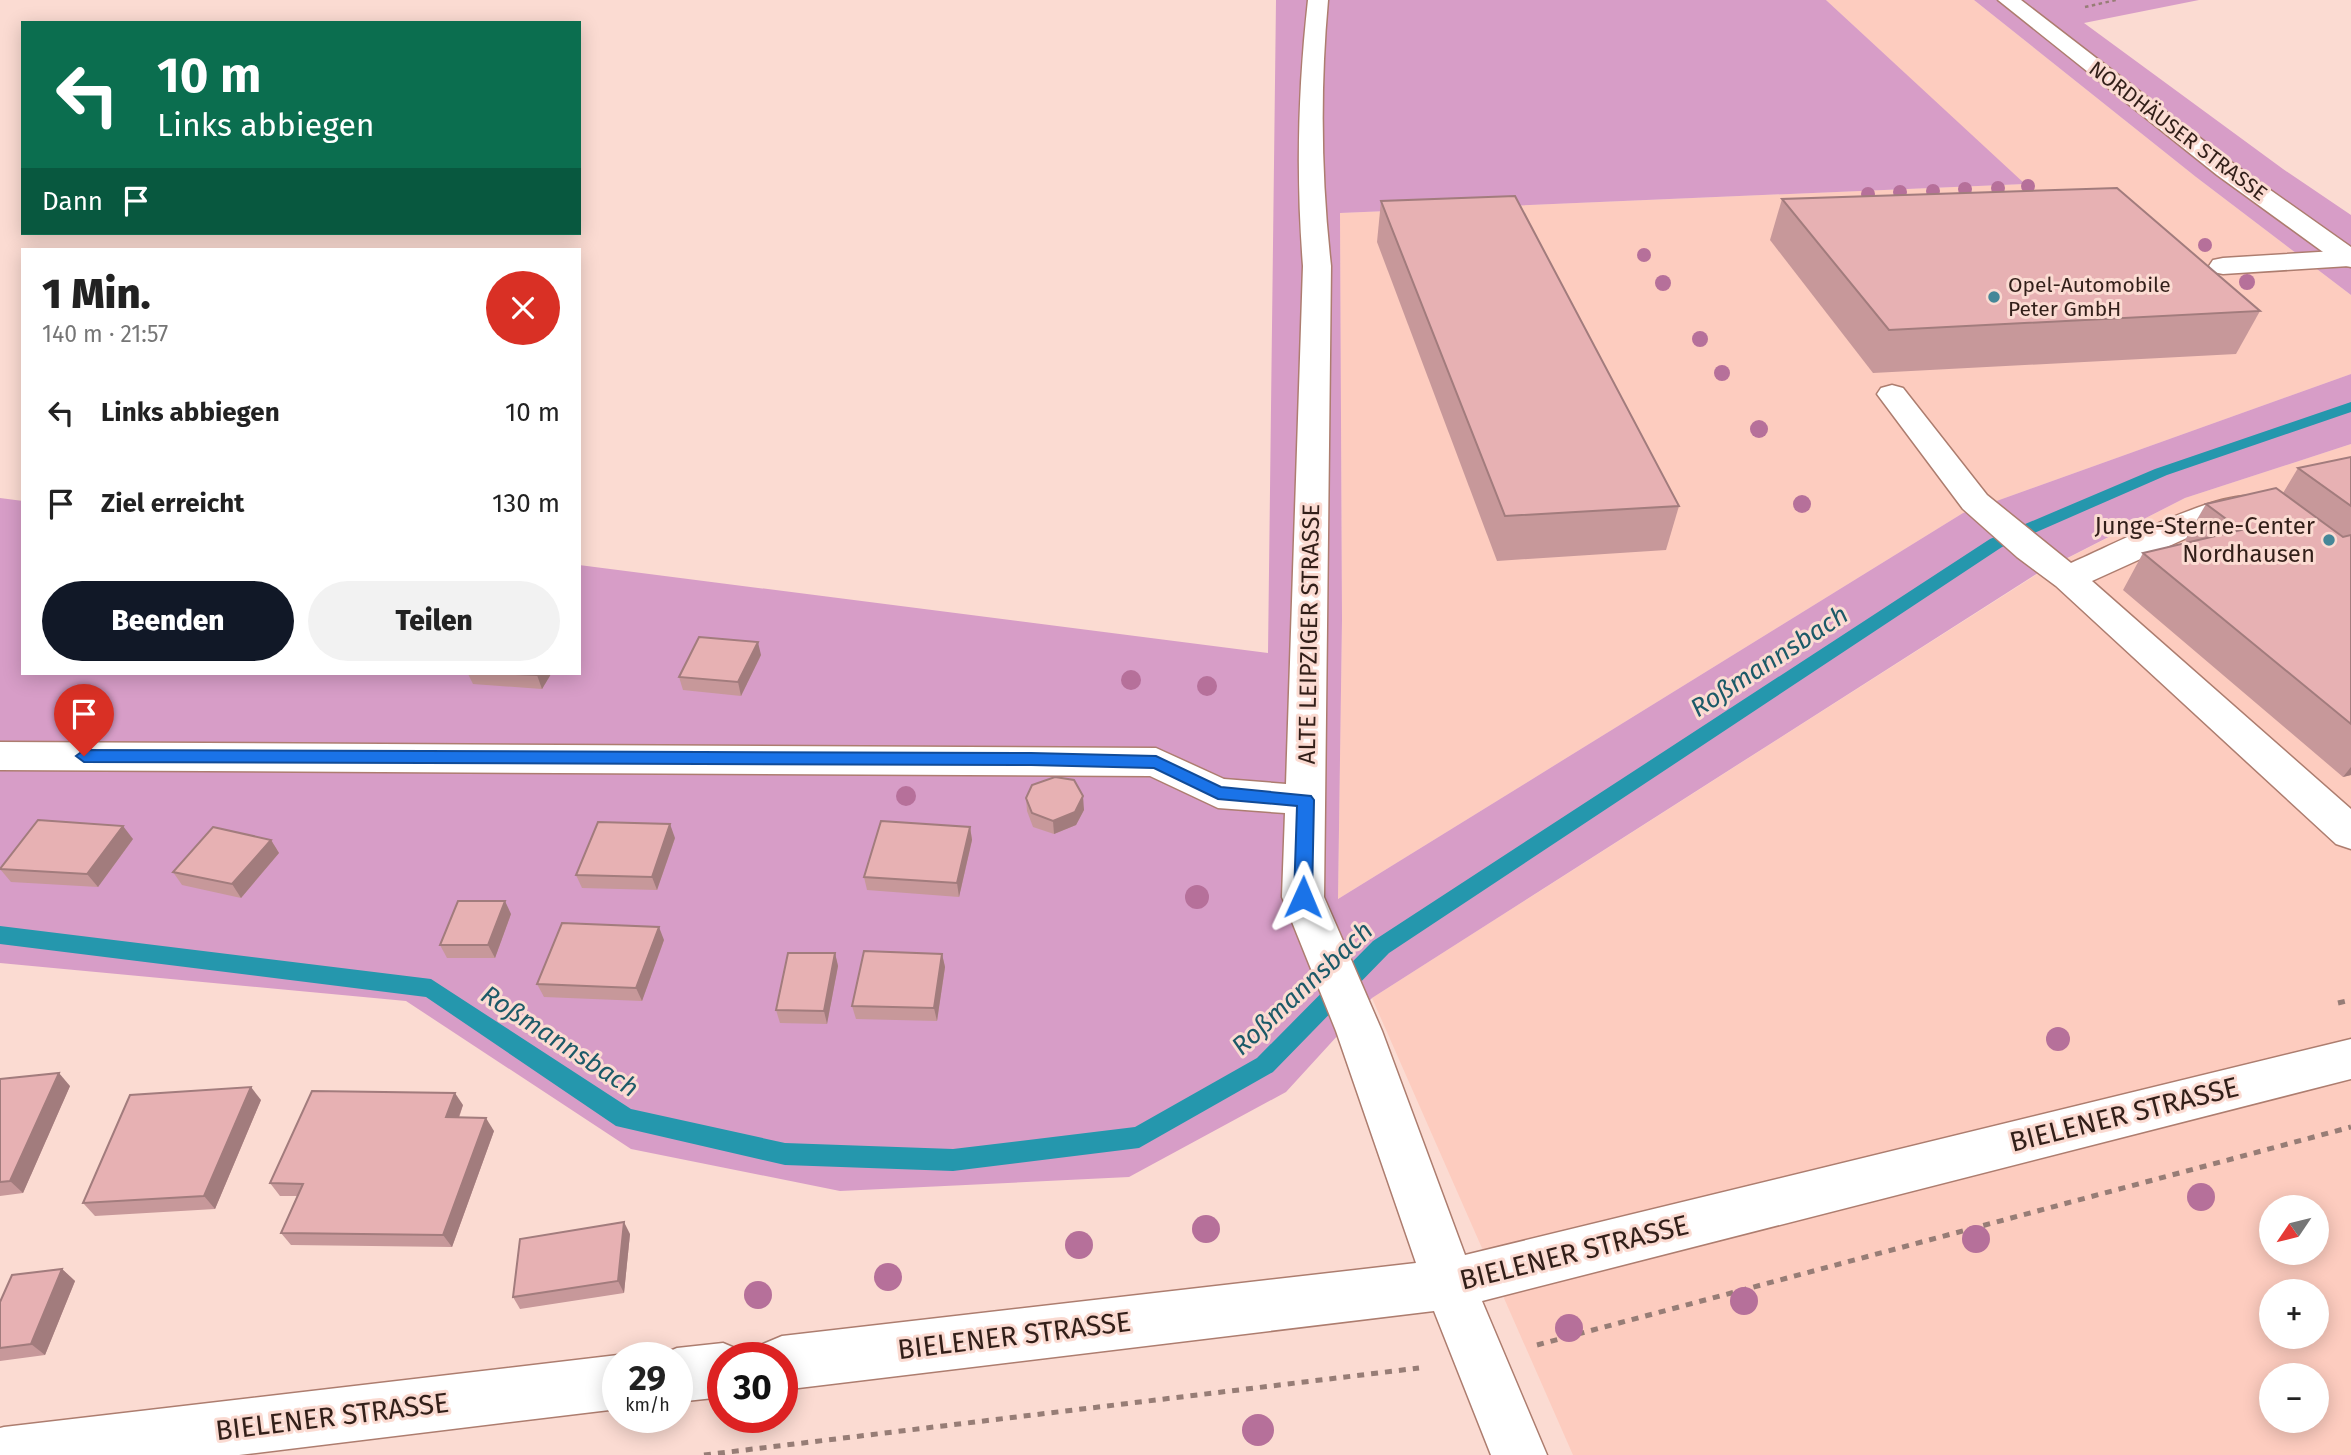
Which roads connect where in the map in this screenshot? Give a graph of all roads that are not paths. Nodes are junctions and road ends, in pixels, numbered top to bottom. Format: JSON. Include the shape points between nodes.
{"nodes":[{"id":1,"x":1318,"y":0,"type":"edge"},
{"id":2,"x":2008,"y":0,"type":"edge"},
{"id":3,"x":2350,"y":258,"type":"edge"},
{"id":4,"x":2223,"y":266,"type":"dead end"},
{"id":5,"x":1892,"y":394,"type":"dead end"},
{"id":6,"x":2274,"y":497,"type":"edge"},
{"id":7,"x":2068,"y":578,"type":"junction"},
{"id":8,"x":0,"y":756,"type":"edge"},
{"id":9,"x":1305,"y":800,"type":"junction"},
{"id":10,"x":2351,"y":833,"type":"edge"},
{"id":11,"x":2351,"y":1059,"type":"edge"},
{"id":12,"x":1449,"y":1284,"type":"junction"},
{"id":13,"x":798,"y":1361,"type":"edge"},
{"id":14,"x":602,"y":1384,"type":"edge"},
{"id":15,"x":4,"y":1455,"type":"edge"},
{"id":16,"x":1519,"y":1455,"type":"edge"}],
"edges":[{"from":1,"to":9,"type":"street","name":"ALTE LEIPZIGER STRASSE","via":[[1310,79],[1311,205],[1317,266]]},
{"from":2,"to":3,"type":"street","name":"NORDHÄUSER STRASSE","via":[[2226,170]]},
{"from":3,"to":4,"type":"street"},
{"from":5,"to":7,"type":"street","via":[[1975,502]]},
{"from":6,"to":7,"type":"street","via":[[2222,509]]},
{"from":7,"to":10,"type":"street"},
{"from":8,"to":9,"type":"street","via":[[1156,762],[1218,793]]},
{"from":9,"to":12,"type":"street","name":"ALTE LEIPZIGER STRASSE","via":[[1303,897],[1359,1031]]},
{"from":11,"to":12,"type":"street","name":"BIELENER STRASSE"},
{"from":12,"to":13,"type":"street","name":"BIELENER STRASSE"},
{"from":12,"to":16,"type":"street","name":"ALTE LEIPZIGER STRASSE"},
{"from":14,"to":15,"type":"street","name":"BIELENER STRASSE"}]}
